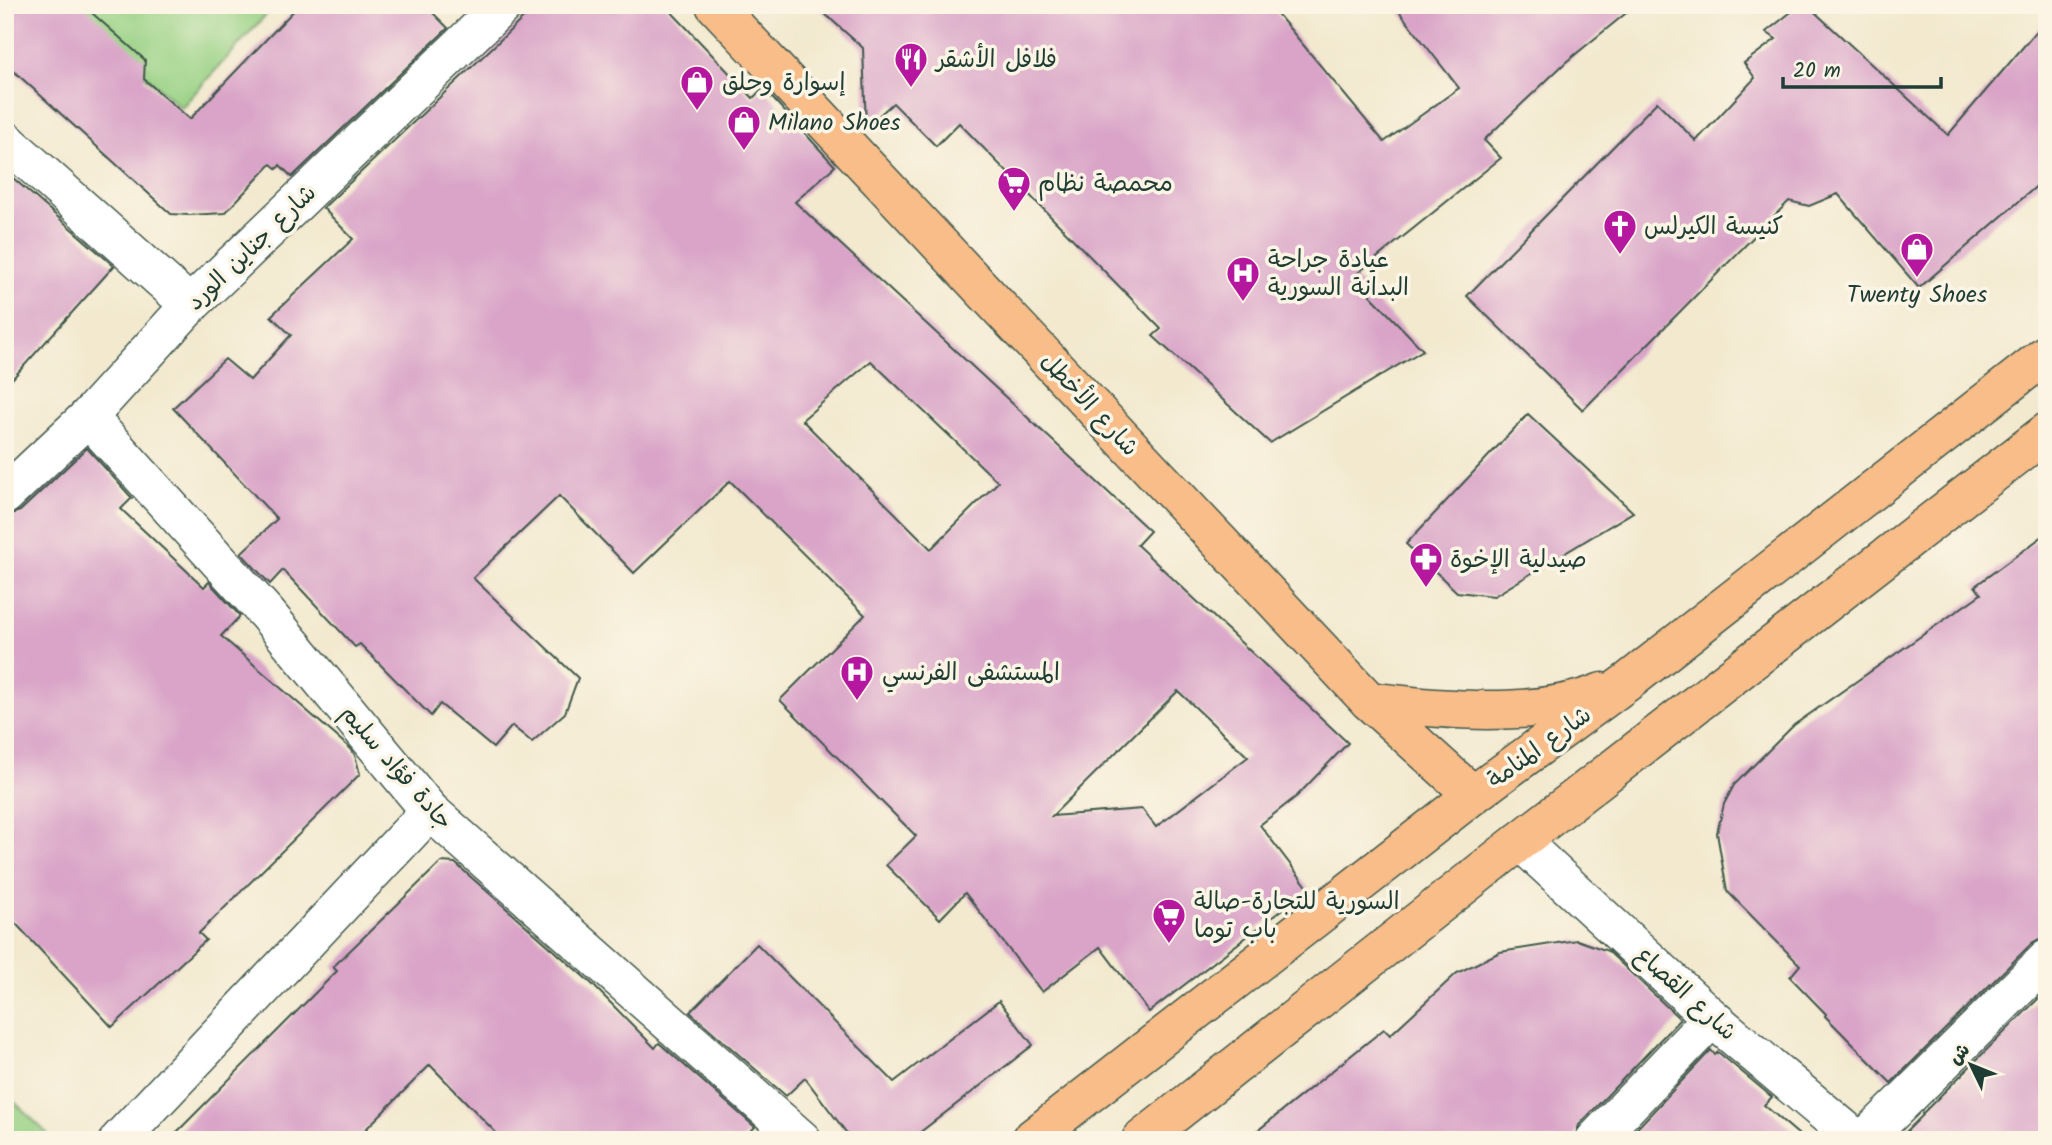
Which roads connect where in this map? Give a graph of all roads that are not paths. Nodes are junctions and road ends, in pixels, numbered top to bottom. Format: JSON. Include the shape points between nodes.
{"nodes":[{"id":1,"x":503,"y":5,"type":"edge"},
{"id":2,"x":715,"y":5,"type":"edge"},
{"id":3,"x":5,"y":140,"type":"edge"},
{"id":4,"x":190,"y":305,"type":"junction"},
{"id":5,"x":2047,"y":354,"type":"edge"},
{"id":6,"x":88,"y":417,"type":"junction"},
{"id":7,"x":2047,"y":432,"type":"edge"},
{"id":8,"x":5,"y":495,"type":"edge"},
{"id":9,"x":1630,"y":680,"type":"junction"},
{"id":10,"x":1369,"y":701,"type":"junction"},
{"id":11,"x":1473,"y":795,"type":"junction"},
{"id":12,"x":430,"y":811,"type":"junction"},
{"id":13,"x":1520,"y":841,"type":"junction"},
{"id":14,"x":2047,"y":958,"type":"edge"},
{"id":15,"x":1712,"y":1018,"type":"junction"},
{"id":16,"x":119,"y":1140,"type":"edge"},
{"id":17,"x":802,"y":1140,"type":"edge"},
{"id":18,"x":1030,"y":1140,"type":"edge"},
{"id":19,"x":1141,"y":1140,"type":"edge"},
{"id":20,"x":1595,"y":1140,"type":"edge"},
{"id":21,"x":1857,"y":1140,"type":"edge"},
{"id":22,"x":1864,"y":1140,"type":"edge"}],
"edges":[{"from":1,"to":4,"type":"street","name":"شارع جناين الورد"},
{"from":2,"to":10,"type":"main road","name":"شارع الأخطل"},
{"from":3,"to":4,"type":"street"},
{"from":4,"to":6,"type":"street","name":"شارع جناين الورد"},
{"from":5,"to":9,"type":"main road","name":"شارع المنامة"},
{"from":6,"to":8,"type":"street","name":"شارع جناين الورد"},
{"from":6,"to":12,"type":"street","name":"جادة فؤاد سليم","via":[[267,614]]},
{"from":7,"to":13,"type":"main road"},
{"from":9,"to":10,"type":"main road","via":[[1581,700],[1511,709],[1440,710]]},
{"from":9,"to":11,"type":"main road","name":"شارع المنامة"},
{"from":10,"to":11,"type":"main road","name":"شارع الأخطل"},
{"from":11,"to":18,"type":"main road","name":"شارع المنامة"},
{"from":12,"to":16,"type":"street"},
{"from":12,"to":17,"type":"street","name":"جادة فؤاد سليم"},
{"from":13,"to":15,"type":"street","name":"شارع القصاع"},
{"from":13,"to":19,"type":"main road"},
{"from":14,"to":22,"type":"street"},
{"from":15,"to":20,"type":"street"},
{"from":15,"to":21,"type":"street","name":"شارع القصاع"}]}
